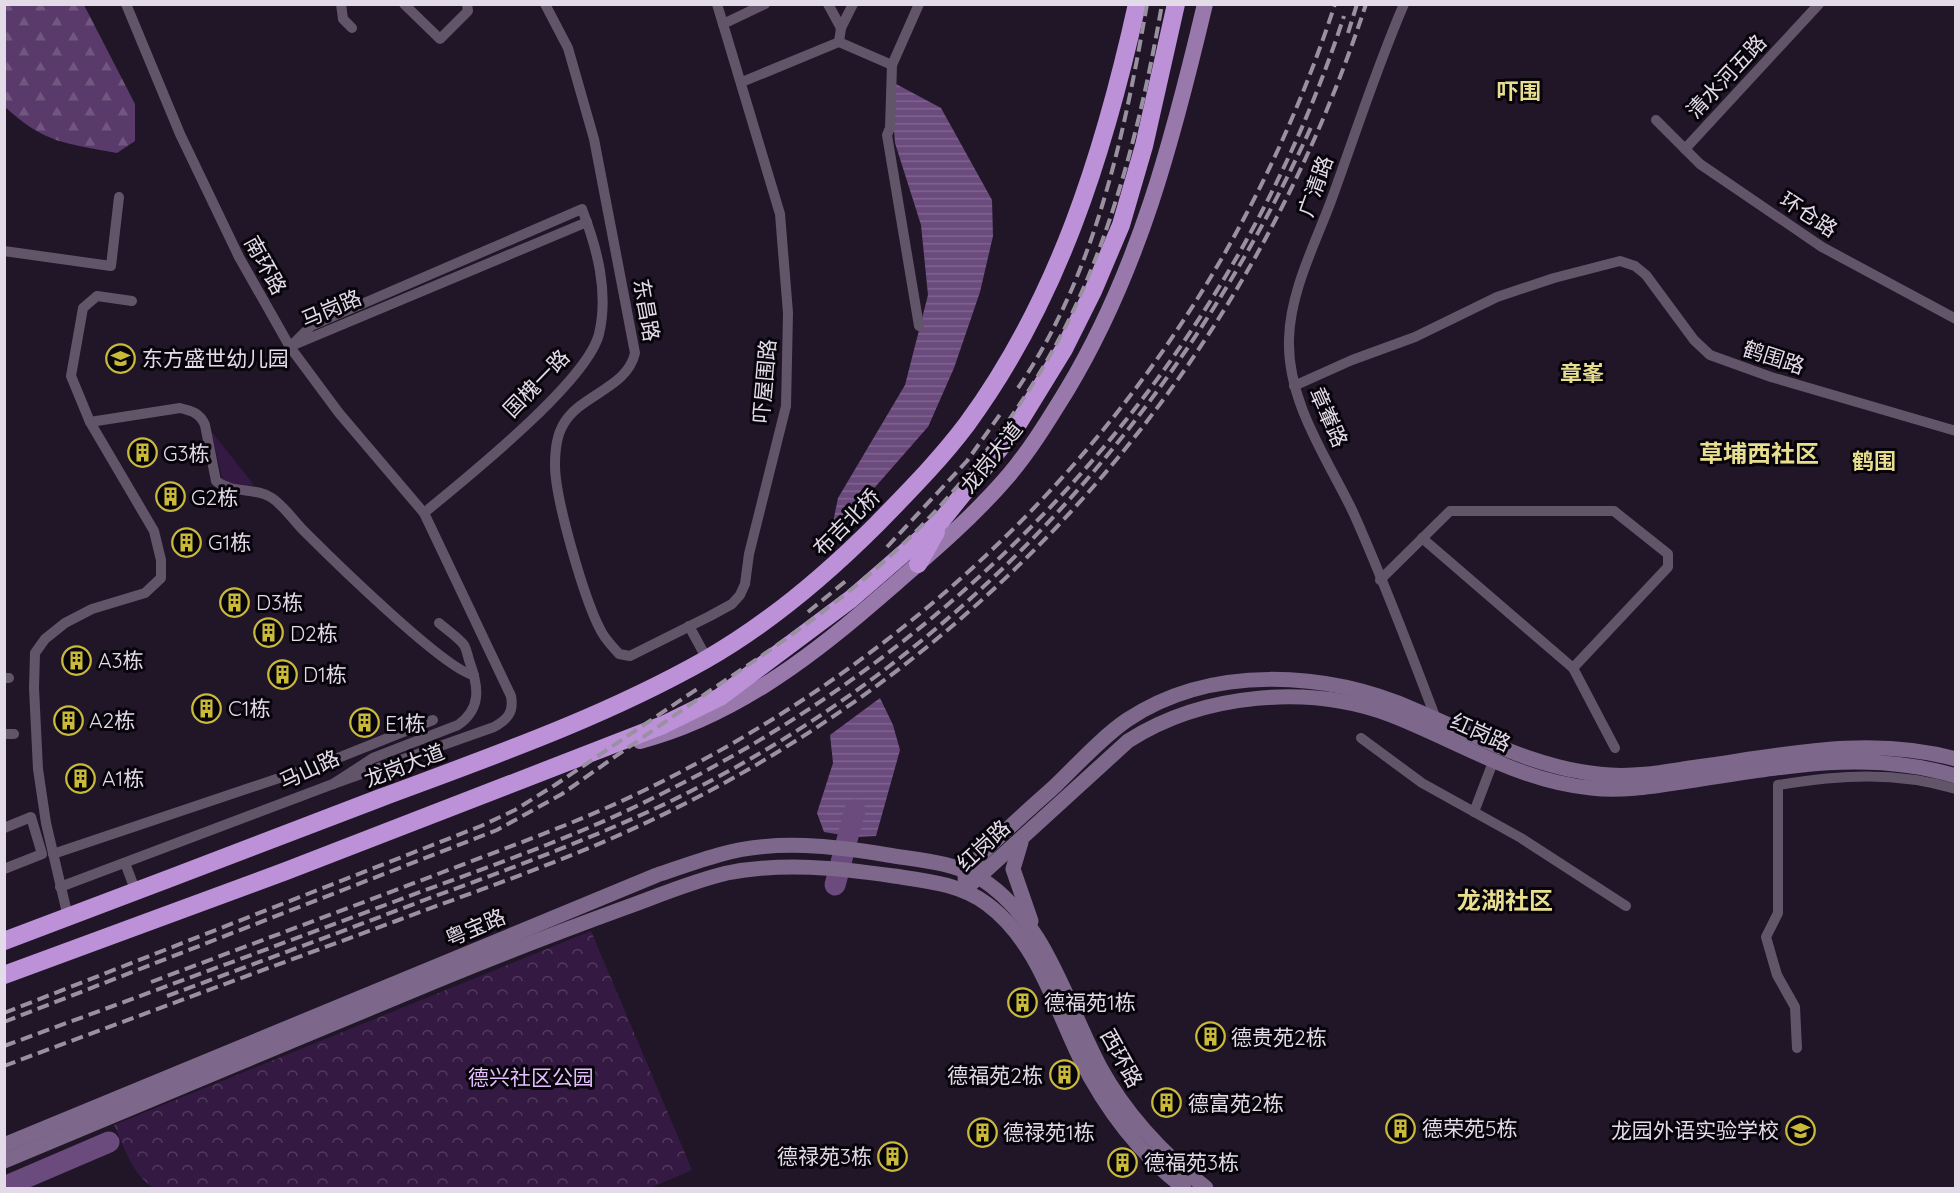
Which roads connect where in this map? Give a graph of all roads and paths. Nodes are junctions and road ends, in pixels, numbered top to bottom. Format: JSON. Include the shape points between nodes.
{"nodes":[{"id":1,"x":126,"y":4,"type":"edge"},
{"id":2,"x":341,"y":4,"type":"edge"},
{"id":3,"x":404,"y":4,"type":"edge"},
{"id":4,"x":467,"y":4,"type":"edge"},
{"id":5,"x":545,"y":4,"type":"edge"},
{"id":6,"x":717,"y":4,"type":"edge"},
{"id":7,"x":765,"y":4,"type":"edge"},
{"id":8,"x":828,"y":4,"type":"edge"},
{"id":9,"x":854,"y":4,"type":"edge"},
{"id":10,"x":919,"y":4,"type":"edge"},
{"id":11,"x":1137,"y":4,"type":"edge"},
{"id":12,"x":1176,"y":4,"type":"edge"},
{"id":13,"x":1205,"y":4,"type":"edge"},
{"id":14,"x":1404,"y":4,"type":"edge"},
{"id":15,"x":1819,"y":4,"type":"edge"},
{"id":16,"x":723,"y":24,"type":"junction"},
{"id":17,"x":352,"y":28,"type":"dead end"},
{"id":18,"x":841,"y":28,"type":"junction"},
{"id":19,"x":839,"y":42,"type":"junction"},
{"id":20,"x":892,"y":65,"type":"junction"},
{"id":21,"x":742,"y":82,"type":"junction"},
{"id":22,"x":1656,"y":120,"type":"dead end"},
{"id":23,"x":1685,"y":149,"type":"junction"},
{"id":24,"x":119,"y":197,"type":"dead end"},
{"id":25,"x":582,"y":209,"type":"joint"},
{"id":26,"x":586,"y":222,"type":"junction"},
{"id":27,"x":4,"y":251,"type":"edge"},
{"id":28,"x":1620,"y":261,"type":"joint"},
{"id":29,"x":132,"y":301,"type":"dead end"},
{"id":30,"x":1956,"y":319,"type":"edge"},
{"id":31,"x":920,"y":326,"type":"dead end"},
{"id":32,"x":290,"y":347,"type":"junction"},
{"id":33,"x":1294,"y":386,"type":"junction"},
{"id":34,"x":90,"y":423,"type":"junction"},
{"id":35,"x":1956,"y":431,"type":"edge"},
{"id":36,"x":921,"y":479,"type":"joint"},
{"id":37,"x":424,"y":513,"type":"junction"},
{"id":38,"x":942,"y":521,"type":"junction"},
{"id":39,"x":1422,"y":538,"type":"junction"},
{"id":40,"x":918,"y":564,"type":"junction"},
{"id":41,"x":1380,"y":580,"type":"junction"},
{"id":42,"x":801,"y":595,"type":"joint"},
{"id":43,"x":439,"y":623,"type":"dead end"},
{"id":44,"x":689,"y":626,"type":"junction"},
{"id":45,"x":600,"y":629,"type":"joint"},
{"id":46,"x":707,"y":658,"type":"junction"},
{"id":47,"x":1573,"y":668,"type":"junction"},
{"id":48,"x":474,"y":675,"type":"junction"},
{"id":49,"x":1436,"y":719,"type":"junction"},
{"id":50,"x":433,"y":720,"type":"dead end"},
{"id":51,"x":1361,"y":738,"type":"dead end"},
{"id":52,"x":1615,"y":748,"type":"dead end"},
{"id":53,"x":592,"y":753,"type":"junction"},
{"id":54,"x":1956,"y":759,"type":"edge"},
{"id":55,"x":1494,"y":762,"type":"junction"},
{"id":56,"x":1956,"y":776,"type":"edge"},
{"id":57,"x":333,"y":784,"type":"junction"},
{"id":58,"x":1956,"y":789,"type":"edge"},
{"id":59,"x":1474,"y":812,"type":"junction"},
{"id":60,"x":4,"y":828,"type":"edge"},
{"id":61,"x":1027,"y":832,"type":"junction"},
{"id":62,"x":53,"y":854,"type":"junction"},
{"id":63,"x":125,"y":863,"type":"junction"},
{"id":64,"x":4,"y":869,"type":"edge"},
{"id":65,"x":972,"y":874,"type":"junction"},
{"id":66,"x":60,"y":887,"type":"junction"},
{"id":67,"x":964,"y":890,"type":"junction"},
{"id":68,"x":136,"y":892,"type":"junction"},
{"id":69,"x":1626,"y":906,"type":"dead end"},
{"id":70,"x":68,"y":917,"type":"junction"},
{"id":71,"x":4,"y":941,"type":"edge"},
{"id":72,"x":1042,"y":946,"type":"junction"},
{"id":73,"x":4,"y":975,"type":"edge"},
{"id":74,"x":1797,"y":1048,"type":"dead end"},
{"id":75,"x":4,"y":1145,"type":"edge"},
{"id":76,"x":4,"y":1161,"type":"edge"},
{"id":77,"x":1184,"y":1188,"type":"edge"},
{"id":78,"x":1206,"y":1188,"type":"edge"}],
"edges":[{"from":1,"to":32,"type":"street","name":"南环路","via":[[214,208]]},
{"from":2,"to":17,"type":"street","via":[[343,19]]},
{"from":3,"to":4,"type":"street","via":[[440,39],[468,11]]},
{"from":5,"to":45,"type":"street","name":"东昌路","via":[[568,48],[594,139],[634,338],[632,365],[622,377],[577,408],[563,425],[556,445],[560,498],[585,592]]},
{"from":6,"to":16,"type":"street","name":"吓屋围路"},
{"from":7,"to":16,"type":"street"},
{"from":8,"to":18,"type":"street"},
{"from":9,"to":18,"type":"street"},
{"from":10,"to":20,"type":"street"},
{"from":11,"to":36,"type":"highway","name":"龙岗大道","via":[[1085,197],[1045,295],[966,425]]},
{"from":12,"to":38,"type":"highway","name":"龙岗大道","via":[[1131,192],[1093,291],[1064,349],[1019,422]]},
{"from":13,"to":40,"type":"main road","name":"龙岗大道","via":[[1181,107],[1150,210],[1094,343],[1055,410],[1011,473]]},
{"from":14,"to":33,"type":"street","name":"广清路","via":[[1377,68],[1295,303],[1288,341]]},
{"from":15,"to":23,"type":"street","name":"清水河五路"},
{"from":16,"to":21,"type":"street","name":"吓屋围路"},
{"from":18,"to":19,"type":"street"},
{"from":19,"to":20,"type":"street"},
{"from":19,"to":21,"type":"street"},
{"from":20,"to":31,"type":"street","via":[[887,135]]},
{"from":21,"to":44,"type":"street","name":"吓屋围路","via":[[780,214],[788,323],[786,406],[745,584],[732,604]]},
{"from":22,"to":23,"type":"street","name":"环仓路"},
{"from":23,"to":30,"type":"street","name":"环仓路","via":[[1700,164],[1822,247]]},
{"from":24,"to":27,"type":"street","via":[[111,266]]},
{"from":25,"to":26,"type":"street","name":"国槐一路"},
{"from":25,"to":32,"type":"street","name":"马岗路","via":[[311,326]]},
{"from":26,"to":32,"type":"street","name":"马岗路"},
{"from":26,"to":37,"type":"street","name":"国槐一路","via":[[601,277],[602,310],[599,336],[584,364],[539,411]]},
{"from":28,"to":33,"type":"street","name":"章輋路","via":[[1497,297],[1415,337]]},
{"from":28,"to":35,"type":"street","name":"鹤围路","via":[[1646,274],[1694,340],[1710,355],[1771,377]]},
{"from":29,"to":34,"type":"street","via":[[97,296],[83,308],[71,376]]},
{"from":32,"to":37,"type":"street","name":"南环路","via":[[339,413]]},
{"from":33,"to":41,"type":"street","name":"章輋路"},
{"from":34,"to":48,"type":"street","via":[[180,408],[193,411],[205,425],[216,481],[224,488],[271,497],[364,588],[449,663],[464,674]]},
{"from":34,"to":62,"type":"street","via":[[154,531],[161,578],[145,593],[92,609],[65,623],[35,653],[38,769]]},
{"from":36,"to":42,"type":"highway","name":"布吉北桥"},
{"from":37,"to":57,"type":"street","name":"南环路","via":[[481,628],[513,706],[505,720],[494,727]]},
{"from":38,"to":40,"type":"highway"},
{"from":38,"to":53,"type":"highway","name":"龙岗大道","via":[[793,643],[720,697]]},
{"from":39,"to":41,"type":"street"},
{"from":39,"to":47,"type":"street"},
{"from":39,"to":47,"type":"street","via":[[1450,511],[1614,511],[1668,554],[1668,567]]},
{"from":40,"to":53,"type":"main road","name":"龙岗大道","via":[[846,626],[734,704],[675,732]]},
{"from":41,"to":49,"type":"street","name":"章輋路"},
{"from":42,"to":46,"type":"highway","name":"龙岗大道"},
{"from":43,"to":48,"type":"street","name":"马山路","via":[[464,645]]},
{"from":44,"to":45,"type":"street","name":"吓屋围路","via":[[630,656],[619,654]]},
{"from":44,"to":46,"type":"street"},
{"from":46,"to":68,"type":"highway","name":"龙岗大道","via":[[570,727]]},
{"from":47,"to":52,"type":"street"},
{"from":48,"to":57,"type":"street","name":"马山路","via":[[477,695],[468,718],[373,758]]},
{"from":49,"to":54,"type":"main road","name":"红岗路","via":[[1538,762],[1613,775],[1852,746],[1912,750]]},
{"from":49,"to":65,"type":"main road","name":"红岗路","via":[[1374,694],[1316,682],[1239,682],[1180,695],[1144,711],[1110,733]]},
{"from":50,"to":62,"type":"street","via":[[333,760]]},
{"from":51,"to":59,"type":"street","via":[[1422,783]]},
{"from":53,"to":73,"type":"highway","name":"龙岗大道"},
{"from":55,"to":56,"type":"main road","name":"红岗路","via":[[1548,780],[1604,790],[1847,760],[1903,764]]},
{"from":55,"to":59,"type":"street"},
{"from":55,"to":61,"type":"main road","name":"红岗路","via":[[1393,716],[1358,705],[1299,697],[1233,702],[1180,717],[1134,737]]},
{"from":57,"to":63,"type":"street","name":"马山路"},
{"from":58,"to":74,"type":"street","via":[[1916,778],[1880,775],[1826,777],[1778,785],[1778,913],[1766,937],[1777,975],[1796,1007]]},
{"from":59,"to":69,"type":"street"},
{"from":60,"to":64,"type":"street","via":[[31,817],[42,854]]},
{"from":61,"to":65,"type":"main road","name":"红岗路"},
{"from":61,"to":72,"type":"main road","via":[[1016,851],[1013,869]]},
{"from":62,"to":66,"type":"street"},
{"from":63,"to":66,"type":"street","name":"马山路"},
{"from":63,"to":68,"type":"street"},
{"from":65,"to":67,"type":"main road","name":"红岗路"},
{"from":65,"to":72,"type":"main road","name":"西环路","via":[[1014,908]]},
{"from":65,"to":75,"type":"main road","name":"粤宝路","via":[[927,861],[798,845],[723,853],[657,875]]},
{"from":66,"to":70,"type":"street"},
{"from":67,"to":76,"type":"main road","name":"粤宝路","via":[[934,882],[823,867],[788,866],[728,873],[536,940]]},
{"from":67,"to":77,"type":"main road","name":"西环路","via":[[1001,916],[1022,939],[1101,1095],[1145,1152]]},
{"from":68,"to":70,"type":"highway","name":"龙岗大道"},
{"from":70,"to":71,"type":"highway","name":"龙岗大道"},
{"from":72,"to":78,"type":"main road","name":"西环路","via":[[1090,1048],[1119,1097],[1155,1143]]}]}
